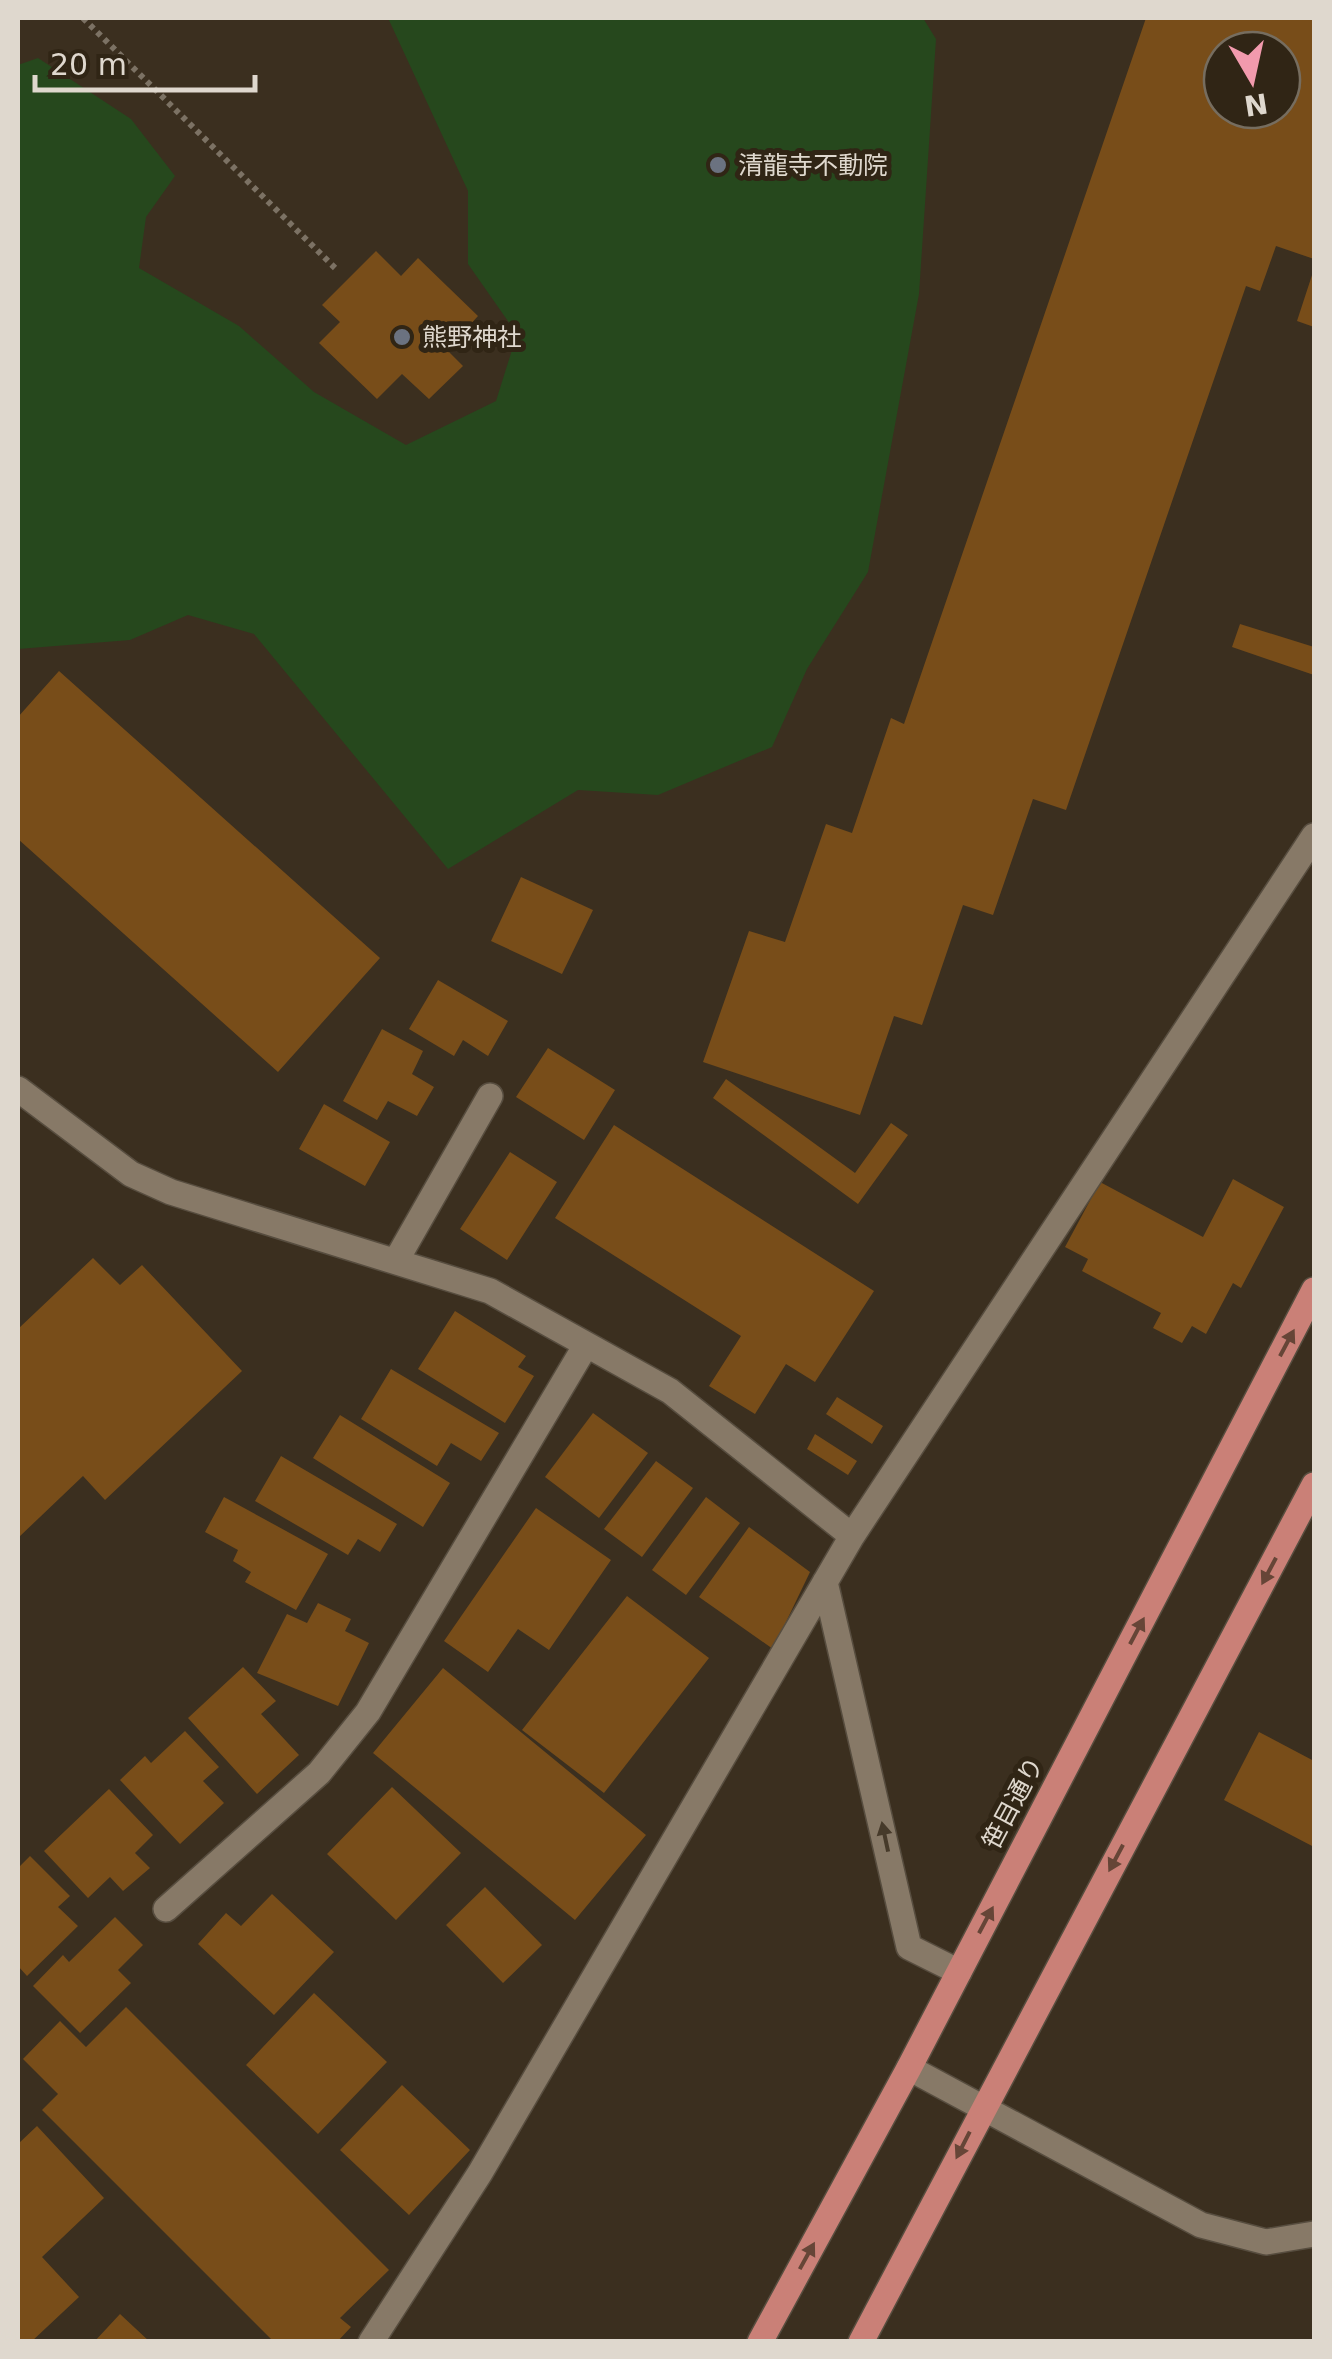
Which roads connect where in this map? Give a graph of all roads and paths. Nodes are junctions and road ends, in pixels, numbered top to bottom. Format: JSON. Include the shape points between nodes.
{"nodes":[{"id":1,"x":83,"y":18,"type":"edge"},
{"id":2,"x":335,"y":268,"type":"dead end"},
{"id":3,"x":1314,"y":836,"type":"edge"},
{"id":4,"x":18,"y":1089,"type":"edge"},
{"id":5,"x":490,"y":1096,"type":"dead end"},
{"id":6,"x":397,"y":1259,"type":"junction"},
{"id":7,"x":1314,"y":1290,"type":"edge"},
{"id":8,"x":586,"y":1345,"type":"junction"},
{"id":9,"x":1314,"y":1485,"type":"edge"},
{"id":10,"x":852,"y":1536,"type":"junction"},
{"id":11,"x":824,"y":1582,"type":"junction"},
{"id":12,"x":166,"y":1909,"type":"dead end"},
{"id":13,"x":959,"y":1972,"type":"junction"},
{"id":14,"x":908,"y":2068,"type":"junction"},
{"id":15,"x":982,"y":2109,"type":"junction"},
{"id":16,"x":1312,"y":2244,"type":"edge"},
{"id":17,"x":371,"y":2342,"type":"edge"},
{"id":18,"x":760,"y":2342,"type":"edge"},
{"id":19,"x":861,"y":2342,"type":"edge"}],
"edges":[{"from":1,"to":2,"type":"path"},
{"from":3,"to":10,"type":"street"},
{"from":4,"to":6,"type":"street","via":[[131,1174],[356,1252]]},
{"from":5,"to":6,"type":"street"},
{"from":6,"to":8,"type":"street","via":[[490,1291]]},
{"from":13,"to":7,"type":"main road","name":"笹目通り","one_way":true},
{"from":8,"to":10,"type":"street","via":[[670,1391]]},
{"from":8,"to":12,"type":"street","via":[[368,1712],[320,1773]]},
{"from":9,"to":15,"type":"main road","one_way":true},
{"from":10,"to":11,"type":"street"},
{"from":13,"to":11,"type":"street","one_way":true,"via":[[910,1947]]},
{"from":11,"to":17,"type":"street","via":[[480,2173]]},
{"from":13,"to":14,"type":"main road","name":"笹目通り"},
{"from":14,"to":15,"type":"street"},
{"from":18,"to":14,"type":"main road","name":"笹目通り","one_way":true},
{"from":15,"to":16,"type":"street","via":[[1200,2225],[1266,2242]]},
{"from":15,"to":19,"type":"main road","one_way":true}]}
